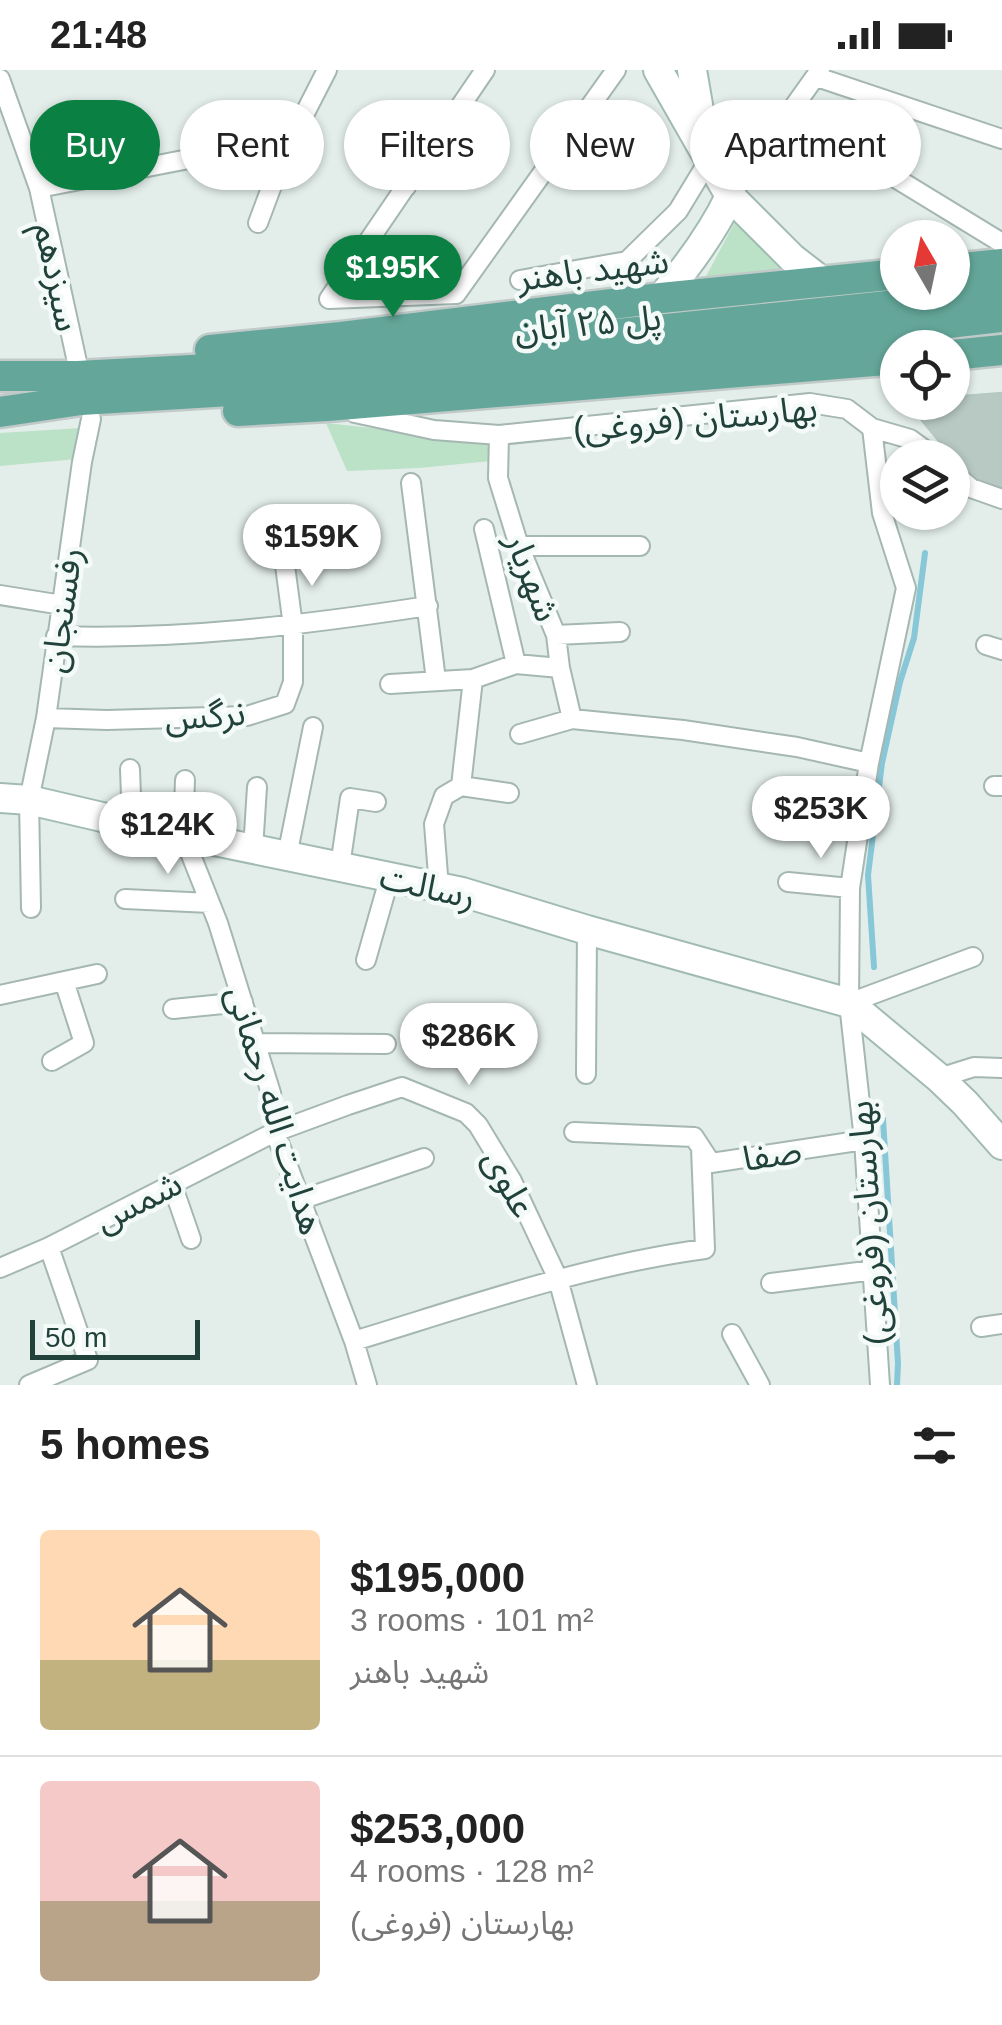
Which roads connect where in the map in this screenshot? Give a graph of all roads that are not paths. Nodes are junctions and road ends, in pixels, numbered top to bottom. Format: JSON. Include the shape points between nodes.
{"nodes":[{"id":1,"x":328,"y":70,"type":"edge"},
{"id":2,"x":485,"y":70,"type":"edge"},
{"id":3,"x":616,"y":70,"type":"edge"},
{"id":4,"x":658,"y":70,"type":"edge"},
{"id":5,"x":692,"y":70,"type":"edge"},
{"id":6,"x":818,"y":74,"type":"edge"},
{"id":7,"x":0,"y":80,"type":"edge"},
{"id":8,"x":312,"y":100,"type":"edge"},
{"id":9,"x":465,"y":100,"type":"edge"},
{"id":10,"x":695,"y":100,"type":"edge"},
{"id":11,"x":690,"y":126,"type":"edge"},
{"id":12,"x":1002,"y":139,"type":"edge"},
{"id":13,"x":30,"y":163,"type":"edge"},
{"id":14,"x":39,"y":190,"type":"edge"},
{"id":15,"x":270,"y":190,"type":"edge"},
{"id":16,"x":404,"y":190,"type":"edge"},
{"id":17,"x":691,"y":190,"type":"edge"},
{"id":18,"x":726,"y":190,"type":"edge"},
{"id":19,"x":915,"y":190,"type":"edge"},
{"id":20,"x":730,"y":196,"type":"junction"},
{"id":21,"x":258,"y":224,"type":"dead end"},
{"id":22,"x":1002,"y":244,"type":"edge"},
{"id":23,"x":880,"y":276,"type":"edge"},
{"id":24,"x":520,"y":280,"type":"dead end"},
{"id":25,"x":823,"y":282,"type":"junction"},
{"id":26,"x":1002,"y":294,"type":"edge"},
{"id":27,"x":661,"y":298,"type":"junction"},
{"id":28,"x":1002,"y":318,"type":"edge"},
{"id":29,"x":1002,"y":350,"type":"edge"},
{"id":30,"x":970,"y":353,"type":"edge"},
{"id":31,"x":880,"y":360,"type":"edge"},
{"id":32,"x":76,"y":362,"type":"junction"},
{"id":33,"x":0,"y":376,"type":"edge"},
{"id":34,"x":326,"y":406,"type":"junction"},
{"id":35,"x":0,"y":412,"type":"edge"},
{"id":36,"x":91,"y":419,"type":"junction"},
{"id":37,"x":0,"y":422,"type":"edge"},
{"id":38,"x":872,"y":428,"type":"junction"},
{"id":39,"x":499,"y":435,"type":"junction"},
{"id":40,"x":911,"y":440,"type":"edge"},
{"id":41,"x":411,"y":482,"type":"dead end"},
{"id":42,"x":970,"y":487,"type":"edge"},
{"id":43,"x":1002,"y":499,"type":"edge"},
{"id":44,"x":484,"y":529,"type":"dead end"},
{"id":45,"x":519,"y":546,"type":"junction"},
{"id":46,"x":640,"y":546,"type":"dead end"},
{"id":47,"x":284,"y":558,"type":"dead end"},
{"id":48,"x":0,"y":595,"type":"edge"},
{"id":49,"x":62,"y":605,"type":"junction"},
{"id":50,"x":428,"y":606,"type":"junction"},
{"id":51,"x":293,"y":626,"type":"junction"},
{"id":52,"x":620,"y":632,"type":"dead end"},
{"id":53,"x":556,"y":635,"type":"junction"},
{"id":54,"x":56,"y":636,"type":"junction"},
{"id":55,"x":516,"y":664,"type":"junction"},
{"id":56,"x":560,"y":668,"type":"junction"},
{"id":57,"x":473,"y":679,"type":"junction"},
{"id":58,"x":436,"y":680,"type":"junction"},
{"id":59,"x":390,"y":684,"type":"dead end"},
{"id":60,"x":46,"y":718,"type":"junction"},
{"id":61,"x":572,"y":719,"type":"junction"},
{"id":62,"x":313,"y":727,"type":"dead end"},
{"id":63,"x":520,"y":734,"type":"dead end"},
{"id":64,"x":868,"y":763,"type":"junction"},
{"id":65,"x":130,"y":769,"type":"dead end"},
{"id":66,"x":184,"y":780,"type":"dead end"},
{"id":67,"x":461,"y":786,"type":"junction"},
{"id":68,"x":257,"y":787,"type":"dead end"},
{"id":69,"x":510,"y":793,"type":"dead end"},
{"id":70,"x":376,"y":802,"type":"dead end"},
{"id":71,"x":11,"y":803,"type":"edge"},
{"id":72,"x":132,"y":824,"type":"junction"},
{"id":73,"x":183,"y":834,"type":"junction"},
{"id":74,"x":253,"y":849,"type":"junction"},
{"id":75,"x":287,"y":856,"type":"junction"},
{"id":76,"x":340,"y":866,"type":"junction"},
{"id":77,"x":390,"y":876,"type":"junction"},
{"id":78,"x":788,"y":882,"type":"dead end"},
{"id":79,"x":438,"y":888,"type":"junction"},
{"id":80,"x":850,"y":888,"type":"junction"},
{"id":81,"x":125,"y":898,"type":"dead end"},
{"id":82,"x":210,"y":903,"type":"junction"},
{"id":83,"x":31,"y":908,"type":"dead end"},
{"id":84,"x":587,"y":930,"type":"junction"},
{"id":85,"x":973,"y":957,"type":"dead end"},
{"id":86,"x":366,"y":960,"type":"dead end"},
{"id":87,"x":96,"y":974,"type":"dead end"},
{"id":88,"x":64,"y":981,"type":"junction"},
{"id":89,"x":0,"y":995,"type":"edge"},
{"id":90,"x":243,"y":1002,"type":"junction"},
{"id":91,"x":849,"y":1003,"type":"junction"},
{"id":92,"x":173,"y":1009,"type":"dead end"},
{"id":93,"x":256,"y":1043,"type":"junction"},
{"id":94,"x":386,"y":1044,"type":"dead end"},
{"id":95,"x":52,"y":1061,"type":"dead end"},
{"id":96,"x":1002,"y":1068,"type":"edge"},
{"id":97,"x":586,"y":1074,"type":"dead end"},
{"id":98,"x":939,"y":1078,"type":"junction"},
{"id":99,"x":275,"y":1132,"type":"junction"},
{"id":100,"x":574,"y":1132,"type":"dead end"},
{"id":101,"x":864,"y":1140,"type":"junction"},
{"id":102,"x":1002,"y":1146,"type":"edge"},
{"id":103,"x":701,"y":1148,"type":"junction"},
{"id":104,"x":424,"y":1158,"type":"dead end"},
{"id":105,"x":172,"y":1184,"type":"junction"},
{"id":106,"x":300,"y":1200,"type":"junction"},
{"id":107,"x":191,"y":1239,"type":"dead end"},
{"id":108,"x":49,"y":1247,"type":"junction"},
{"id":109,"x":0,"y":1268,"type":"edge"},
{"id":110,"x":874,"y":1270,"type":"junction"},
{"id":111,"x":558,"y":1279,"type":"junction"},
{"id":112,"x":772,"y":1283,"type":"dead end"},
{"id":113,"x":1002,"y":1324,"type":"edge"},
{"id":114,"x":981,"y":1326,"type":"dead end"},
{"id":115,"x":732,"y":1334,"type":"dead end"},
{"id":116,"x":354,"y":1341,"type":"junction"},
{"id":117,"x":29,"y":1385,"type":"edge"},
{"id":118,"x":367,"y":1385,"type":"edge"},
{"id":119,"x":587,"y":1385,"type":"edge"},
{"id":120,"x":760,"y":1385,"type":"edge"},
{"id":121,"x":880,"y":1385,"type":"edge"}],
"edges":[{"from":1,"to":8,"type":"street"},
{"from":2,"to":9,"type":"street"},
{"from":3,"to":16,"type":"street","via":[[456,294],[329,298]]},
{"from":4,"to":11,"type":"street"},
{"from":5,"to":10,"type":"street"},
{"from":6,"to":12,"type":"street"},
{"from":6,"to":20,"type":"street"},
{"from":7,"to":13,"type":"street","name":"سیزدهم"},
{"from":14,"to":32,"type":"street","name":"سیزدهم"},
{"from":15,"to":21,"type":"street"},
{"from":17,"to":24,"type":"street","via":[[626,261]]},
{"from":18,"to":20,"type":"street"},
{"from":19,"to":22,"type":"street"},
{"from":20,"to":25,"type":"street"},
{"from":20,"to":27,"type":"street"},
{"from":23,"to":25,"type":"main road","name":"شهید باهنر"},
{"from":25,"to":27,"type":"main road","name":"شهید باهنر"},
{"from":26,"to":33,"type":"main road","name":"پل ۲۵ آبان","via":[[358,361]]},
{"from":27,"to":32,"type":"main road","name":"شهید باهنر"},
{"from":28,"to":35,"type":"main road","name":"پل ۲۵ آبان"},
{"from":29,"to":30,"type":"main road"},
{"from":31,"to":34,"type":"main road"},
{"from":32,"to":33,"type":"main road","name":"شهید باهنر"},
{"from":34,"to":36,"type":"main road"},
{"from":34,"to":39,"type":"street","name":"بهارستان (فروغی)","via":[[434,430]]},
{"from":36,"to":37,"type":"main road"},
{"from":36,"to":49,"type":"street","name":"رفسنجان"},
{"from":38,"to":39,"type":"street","name":"بهارستان (فروغی)","via":[[847,409],[810,403]]},
{"from":38,"to":40,"type":"street"},
{"from":38,"to":64,"type":"street","name":"بهارستان (فروغی)","via":[[882,513],[906,588]]},
{"from":39,"to":45,"type":"street","name":"شهریار","via":[[498,478]]},
{"from":41,"to":50,"type":"street"},
{"from":42,"to":43,"type":"street"},
{"from":44,"to":55,"type":"street"},
{"from":45,"to":46,"type":"street"},
{"from":45,"to":53,"type":"street","name":"شهریار"},
{"from":47,"to":51,"type":"street"},
{"from":48,"to":49,"type":"street"},
{"from":49,"to":54,"type":"street","name":"رفسنجان"},
{"from":50,"to":51,"type":"street"},
{"from":50,"to":58,"type":"street"},
{"from":51,"to":54,"type":"street"},
{"from":51,"to":60,"type":"street","name":"نرگس","via":[[293,682],[284,704],[246,716]]},
{"from":52,"to":53,"type":"street"},
{"from":53,"to":56,"type":"street","name":"شهریار"},
{"from":54,"to":60,"type":"street","name":"رفسنجان"},
{"from":55,"to":56,"type":"street"},
{"from":55,"to":57,"type":"street"},
{"from":56,"to":61,"type":"street","name":"شهریار"},
{"from":57,"to":58,"type":"street"},
{"from":57,"to":67,"type":"street"},
{"from":58,"to":59,"type":"street"},
{"from":60,"to":71,"type":"street","name":"رفسنجان"},
{"from":61,"to":63,"type":"street"},
{"from":61,"to":64,"type":"street","via":[[797,747]]},
{"from":62,"to":75,"type":"street"},
{"from":64,"to":80,"type":"street","name":"بهارستان (فروغی)"},
{"from":65,"to":72,"type":"street"},
{"from":66,"to":73,"type":"street"},
{"from":67,"to":69,"type":"street"},
{"from":67,"to":79,"type":"street","via":[[444,796],[434,824]]},
{"from":68,"to":74,"type":"street"},
{"from":70,"to":76,"type":"street","via":[[350,798]]},
{"from":71,"to":72,"type":"street","name":"رسالت"},
{"from":71,"to":83,"type":"street","name":"رفسنجان"},
{"from":72,"to":73,"type":"street","name":"رسالت"},
{"from":73,"to":74,"type":"street","name":"رسالت"},
{"from":73,"to":82,"type":"street","name":"هدایت الله رحمانی"},
{"from":74,"to":75,"type":"street","name":"رسالت"},
{"from":75,"to":76,"type":"street","name":"رسالت"},
{"from":76,"to":77,"type":"street","name":"رسالت"},
{"from":77,"to":79,"type":"street","name":"رسالت"},
{"from":77,"to":86,"type":"street"},
{"from":78,"to":80,"type":"street"},
{"from":79,"to":84,"type":"street","name":"رسالت"},
{"from":80,"to":91,"type":"street","name":"بهارستان (فروغی)"},
{"from":81,"to":82,"type":"street"},
{"from":82,"to":90,"type":"street","name":"هدایت الله رحمانی"},
{"from":84,"to":91,"type":"street","name":"رسالت"},
{"from":84,"to":97,"type":"street"},
{"from":85,"to":91,"type":"street"},
{"from":87,"to":88,"type":"street"},
{"from":88,"to":89,"type":"street"},
{"from":88,"to":95,"type":"street","via":[[84,1043]]},
{"from":90,"to":92,"type":"street"},
{"from":90,"to":93,"type":"street","name":"هدایت الله رحمانی"},
{"from":91,"to":98,"type":"street"},
{"from":91,"to":101,"type":"street","name":"بهارستان (فروغی)"},
{"from":93,"to":94,"type":"street"},
{"from":93,"to":99,"type":"street","name":"هدایت الله رحمانی"},
{"from":96,"to":98,"type":"street","via":[[974,1066]]},
{"from":98,"to":102,"type":"street"},
{"from":99,"to":105,"type":"street","name":"شمس"},
{"from":99,"to":106,"type":"street","name":"هدایت الله رحمانی"},
{"from":99,"to":111,"type":"street","name":"علوی","via":[[402,1087],[466,1113],[512,1181]]},
{"from":100,"to":103,"type":"street","name":"صفا","via":[[694,1137]]},
{"from":101,"to":103,"type":"street","name":"صفا","via":[[710,1163]]},
{"from":101,"to":110,"type":"street","name":"بهارستان (فروغی)"},
{"from":103,"to":111,"type":"street","via":[[704,1249]]},
{"from":104,"to":106,"type":"street"},
{"from":105,"to":107,"type":"street"},
{"from":105,"to":108,"type":"street","name":"شمس"},
{"from":106,"to":116,"type":"street","name":"هدایت الله رحمانی"},
{"from":108,"to":109,"type":"street","name":"شمس"},
{"from":108,"to":117,"type":"street","via":[[88,1360]]},
{"from":110,"to":112,"type":"street"},
{"from":110,"to":121,"type":"street","name":"بهارستان (فروغی)"},
{"from":111,"to":116,"type":"street"},
{"from":111,"to":119,"type":"street","name":"علوی"},
{"from":113,"to":114,"type":"street"},
{"from":115,"to":120,"type":"street"},
{"from":116,"to":118,"type":"street","name":"هدایت الله رحمانی"}]}
